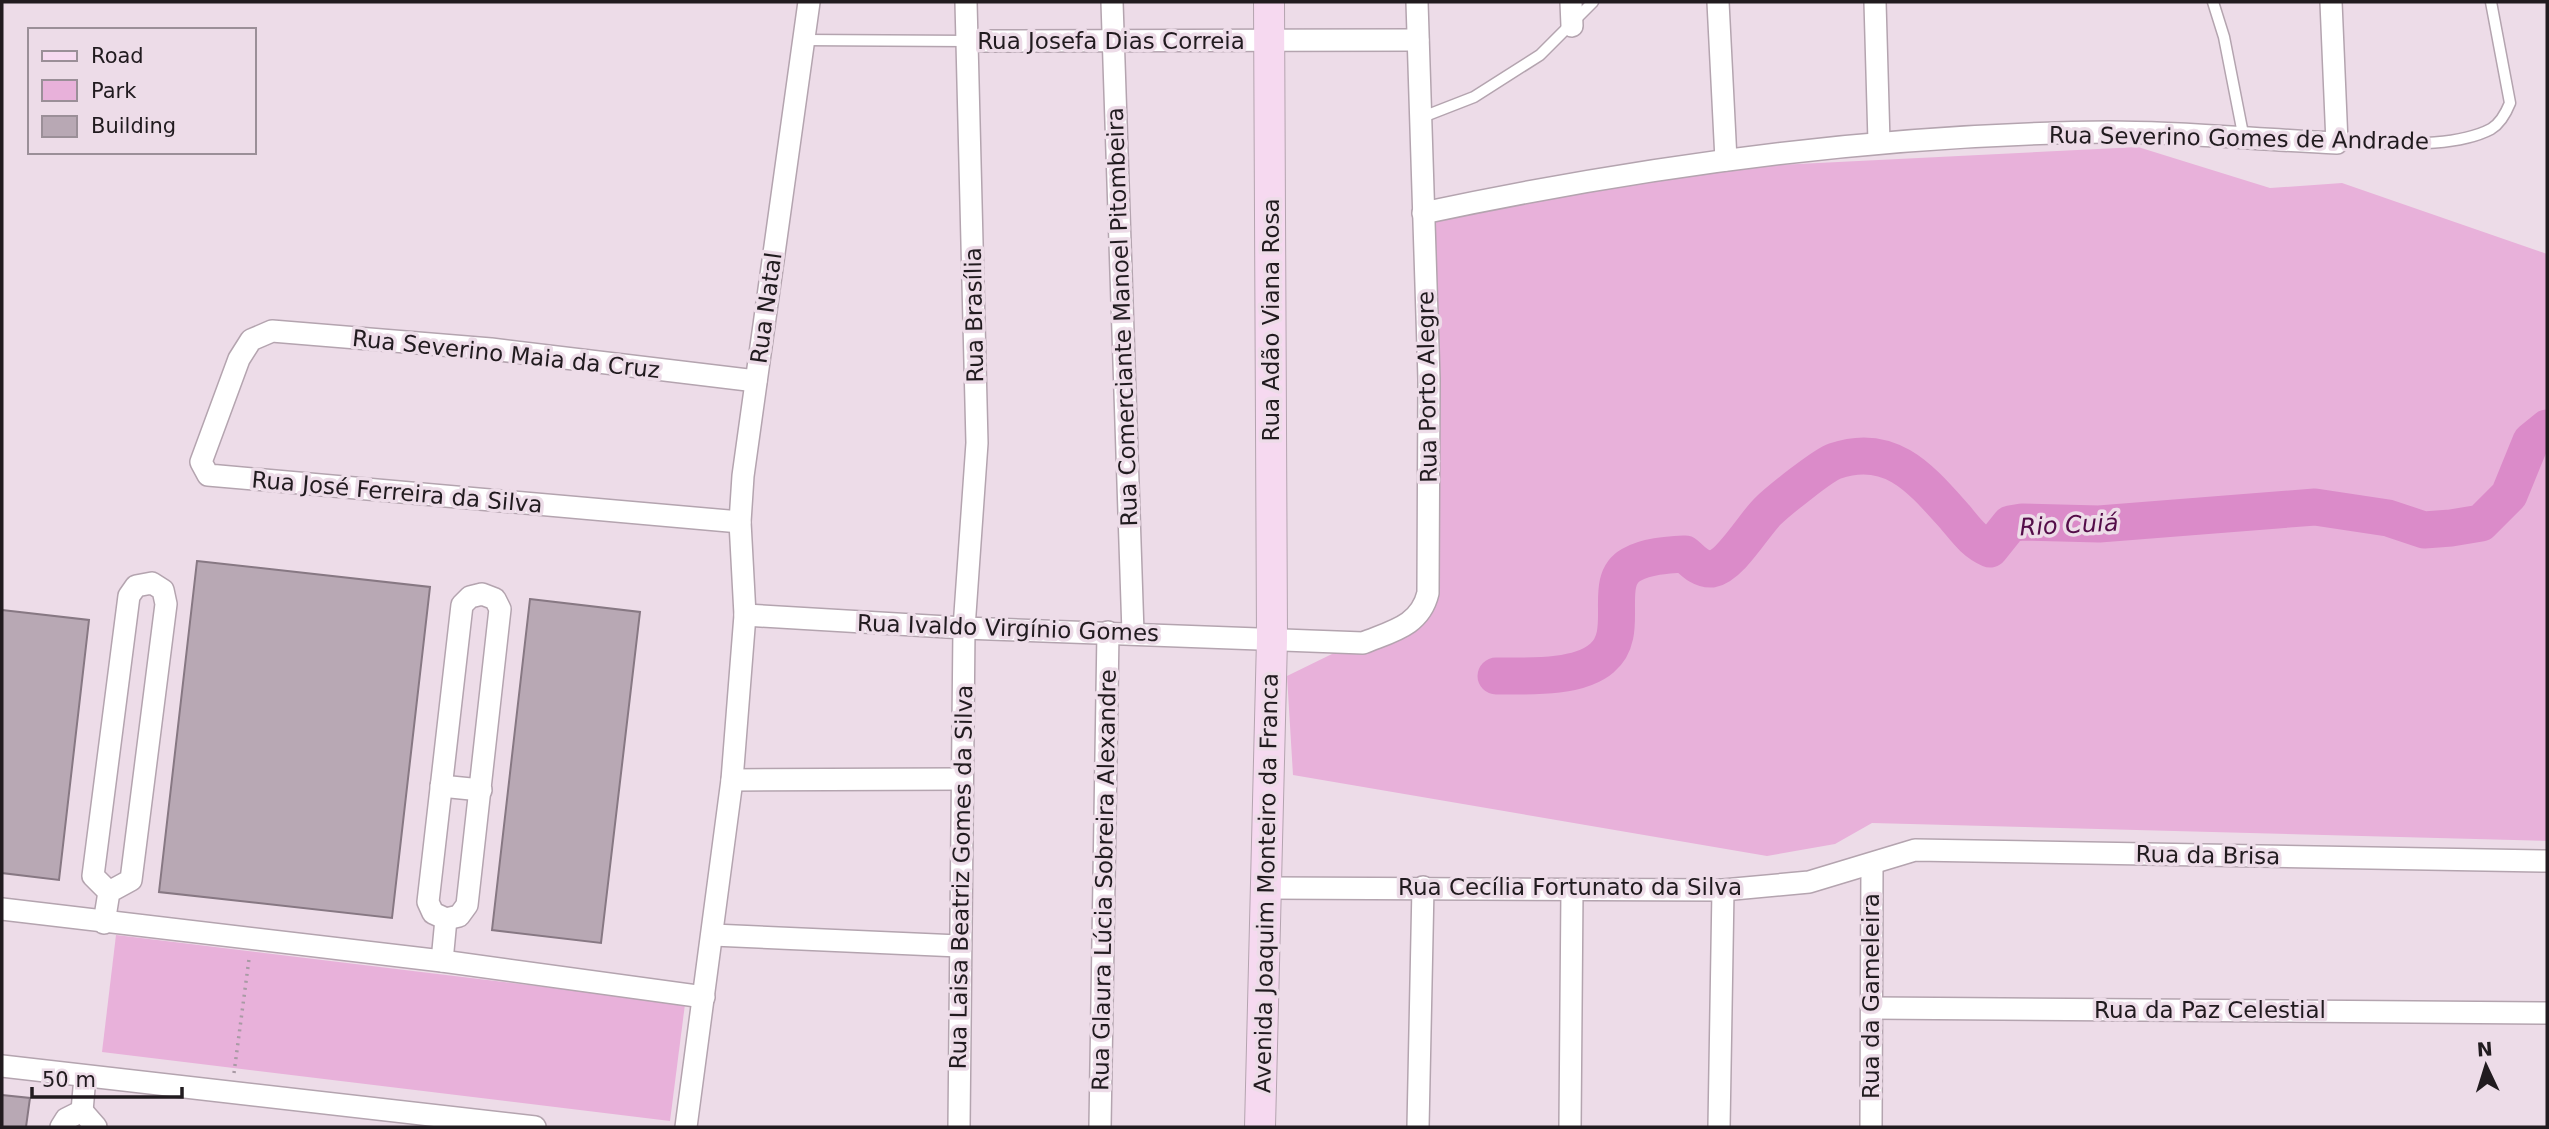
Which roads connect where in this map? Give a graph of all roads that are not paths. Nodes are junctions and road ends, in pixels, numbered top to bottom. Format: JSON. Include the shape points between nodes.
{"nodes":[{"id":1,"x":809,"y":2,"type":"edge"},
{"id":2,"x":966,"y":2,"type":"edge"},
{"id":3,"x":1112,"y":2,"type":"edge"},
{"id":4,"x":1269,"y":2,"type":"edge"},
{"id":5,"x":1417,"y":2,"type":"edge"},
{"id":6,"x":1571,"y":2,"type":"edge"},
{"id":7,"x":1592,"y":2,"type":"edge"},
{"id":8,"x":1718,"y":2,"type":"edge"},
{"id":9,"x":1875,"y":2,"type":"edge"},
{"id":10,"x":2213,"y":2,"type":"edge"},
{"id":11,"x":2331,"y":2,"type":"edge"},
{"id":12,"x":2491,"y":2,"type":"edge"},
{"id":13,"x":1572,"y":26,"type":"junction"},
{"id":14,"x":803,"y":40,"type":"junction"},
{"id":15,"x":1112,"y":40,"type":"junction"},
{"id":16,"x":1418,"y":40,"type":"junction"},
{"id":17,"x":967,"y":41,"type":"junction"},
{"id":18,"x":1270,"y":42,"type":"junction"},
{"id":19,"x":1420,"y":118,"type":"junction"},
{"id":20,"x":2244,"y":139,"type":"junction"},
{"id":21,"x":1880,"y":142,"type":"junction"},
{"id":22,"x":2337,"y":143,"type":"junction"},
{"id":23,"x":1726,"y":160,"type":"junction"},
{"id":24,"x":1423,"y":213,"type":"junction"},
{"id":25,"x":257,"y":335,"type":"joint"},
{"id":26,"x":755,"y":381,"type":"junction"},
{"id":27,"x":740,"y":522,"type":"junction"},
{"id":28,"x":745,"y":615,"type":"junction"},
{"id":29,"x":964,"y":628,"type":"junction"},
{"id":30,"x":1108,"y":632,"type":"junction"},
{"id":31,"x":1133,"y":633,"type":"junction"},
{"id":32,"x":1272,"y":639,"type":"junction"},
{"id":33,"x":960,"y":779,"type":"junction"},
{"id":34,"x":732,"y":780,"type":"junction"},
{"id":35,"x":441,"y":786,"type":"junction"},
{"id":36,"x":481,"y":790,"type":"junction"},
{"id":37,"x":2547,"y":861,"type":"edge"},
{"id":38,"x":1872,"y":864,"type":"junction"},
{"id":39,"x":1423,"y":887,"type":"junction"},
{"id":40,"x":1266,"y":888,"type":"junction"},
{"id":41,"x":1572,"y":890,"type":"junction"},
{"id":42,"x":1723,"y":890,"type":"junction"},
{"id":43,"x":109,"y":892,"type":"junction"},
{"id":44,"x":2,"y":909,"type":"edge"},
{"id":45,"x":446,"y":919,"type":"junction"},
{"id":46,"x":104,"y":923,"type":"junction"},
{"id":47,"x":713,"y":935,"type":"junction"},
{"id":48,"x":959,"y":946,"type":"junction"},
{"id":49,"x":442,"y":961,"type":"junction"},
{"id":50,"x":704,"y":997,"type":"junction"},
{"id":51,"x":1872,"y":1008,"type":"junction"},
{"id":52,"x":2547,"y":1013,"type":"edge"},
{"id":53,"x":2,"y":1066,"type":"edge"},
{"id":54,"x":85,"y":1077,"type":"junction"},
{"id":55,"x":89,"y":1119,"type":"edge"},
{"id":56,"x":418,"y":1122,"type":"edge"},
{"id":57,"x":61,"y":1127,"type":"edge"},
{"id":58,"x":535,"y":1127,"type":"edge"},
{"id":59,"x":686,"y":1127,"type":"edge"},
{"id":60,"x":959,"y":1127,"type":"edge"},
{"id":61,"x":1100,"y":1127,"type":"edge"},
{"id":62,"x":1260,"y":1127,"type":"edge"},
{"id":63,"x":1418,"y":1127,"type":"edge"},
{"id":64,"x":1570,"y":1127,"type":"edge"},
{"id":65,"x":1719,"y":1127,"type":"edge"},
{"id":66,"x":1871,"y":1127,"type":"edge"}],
"edges":[{"from":1,"to":14,"type":"street","name":"Rua Natal"},
{"from":2,"to":17,"type":"street","name":"Rua Brasília"},
{"from":3,"to":15,"type":"street","name":"Rua Comerciante Manoel Pitombeira"},
{"from":4,"to":18,"type":"street","name":"Rua Adão Viana Rosa"},
{"from":5,"to":16,"type":"street","name":"Rua Porto Alegre"},
{"from":6,"to":13,"type":"street"},
{"from":7,"to":13,"type":"lane"},
{"from":8,"to":23,"type":"street"},
{"from":9,"to":21,"type":"street"},
{"from":10,"to":20,"type":"lane"},
{"from":11,"to":22,"type":"street"},
{"from":12,"to":22,"type":"lane","name":"Rua Severino Gomes de Andrade","via":[[2510,103],[2505,117],[2491,128],[2433,142]]},
{"from":13,"to":19,"type":"lane","via":[[1539,55],[1482,93]]},
{"from":14,"to":17,"type":"lane","name":"Rua Josefa Dias Correia"},
{"from":14,"to":26,"type":"street","name":"Rua Natal"},
{"from":15,"to":17,"type":"street","name":"Rua Josefa Dias Correia"},
{"from":15,"to":18,"type":"street","name":"Rua Josefa Dias Correia"},
{"from":15,"to":31,"type":"street","name":"Rua Comerciante Manoel Pitombeira"},
{"from":16,"to":18,"type":"street","name":"Rua Josefa Dias Correia"},
{"from":16,"to":19,"type":"street","name":"Rua Porto Alegre"},
{"from":17,"to":29,"type":"street","name":"Rua Brasília","via":[[977,443]]},
{"from":18,"to":32,"type":"street","name":"Rua Adão Viana Rosa"},
{"from":19,"to":24,"type":"street","name":"Rua Porto Alegre"},
{"from":20,"to":21,"type":"street","name":"Rua Severino Gomes de Andrade","via":[[2109,132]]},
{"from":20,"to":22,"type":"street","name":"Rua Severino Gomes de Andrade"},
{"from":21,"to":23,"type":"street","name":"Rua Severino Gomes de Andrade"},
{"from":23,"to":24,"type":"street","name":"Rua Severino Gomes de Andrade","via":[[1592,178]]},
{"from":24,"to":32,"type":"street","name":"Rua Porto Alegre","via":[[1429,379],[1428,593],[1424,607],[1415,620],[1363,643]]},
{"from":25,"to":26,"type":"street","name":"Rua Severino Maia da Cruz","via":[[272,331],[491,349]]},
{"from":25,"to":27,"type":"street","name":"Rua José Ferreira da Silva","via":[[239,359],[201,462],[208,475]]},
{"from":26,"to":27,"type":"street","name":"Rua Natal"},
{"from":27,"to":28,"type":"street","name":"Rua Natal"},
{"from":28,"to":29,"type":"street","name":"Rua Ivaldo Virgínio Gomes"},
{"from":28,"to":34,"type":"street","name":"Rua Natal"},
{"from":29,"to":30,"type":"street","name":"Rua Ivaldo Virgínio Gomes"},
{"from":29,"to":33,"type":"street","name":"Rua Laisa Beatriz Gomes da Silva"},
{"from":30,"to":31,"type":"street","name":"Rua Ivaldo Virgínio Gomes"},
{"from":30,"to":61,"type":"street","name":"Rua Glaura Lúcia Sobreira Alexandre"},
{"from":31,"to":32,"type":"street","name":"Rua Ivaldo Virgínio Gomes"},
{"from":32,"to":40,"type":"street","name":"Avenida Joaquim Monteiro da Franca"},
{"from":33,"to":34,"type":"street"},
{"from":33,"to":48,"type":"street","name":"Rua Laisa Beatriz Gomes da Silva"},
{"from":34,"to":47,"type":"street","name":"Rua Natal"},
{"from":35,"to":36,"type":"street"},
{"from":35,"to":36,"type":"street","via":[[462,605],[482,594],[495,599],[500,609]]},
{"from":35,"to":45,"type":"street","via":[[428,902],[433,914]]},
{"from":36,"to":45,"type":"street","via":[[467,905],[459,916]]},
{"from":37,"to":38,"type":"street","name":"Rua da Brisa","via":[[1915,850]]},
{"from":38,"to":42,"type":"street","name":"Rua Cecília Fortunato da Silva","via":[[1809,882]]},
{"from":38,"to":51,"type":"street","name":"Rua da Gameleira"},
{"from":39,"to":40,"type":"street","name":"Rua Cecília Fortunato da Silva"},
{"from":39,"to":41,"type":"street","name":"Rua Cecília Fortunato da Silva"},
{"from":39,"to":63,"type":"street"},
{"from":40,"to":62,"type":"street","name":"Avenida Joaquim Monteiro da Franca"},
{"from":41,"to":42,"type":"street","name":"Rua Cecília Fortunato da Silva"},
{"from":41,"to":64,"type":"street"},
{"from":42,"to":65,"type":"street"},
{"from":43,"to":43,"type":"street","via":[[93,876],[129,596],[136,586],[152,583],[163,590],[166,604],[131,880]]},
{"from":43,"to":46,"type":"street"},
{"from":44,"to":46,"type":"street"},
{"from":45,"to":49,"type":"street"},
{"from":46,"to":49,"type":"street"},
{"from":47,"to":48,"type":"street"},
{"from":47,"to":50,"type":"street","name":"Rua Natal"},
{"from":48,"to":60,"type":"street","name":"Rua Laisa Beatriz Gomes da Silva"},
{"from":49,"to":50,"type":"street"},
{"from":50,"to":59,"type":"street","name":"Rua Natal"},
{"from":51,"to":52,"type":"street","name":"Rua da Paz Celestial"},
{"from":51,"to":66,"type":"street","name":"Rua da Gameleira"},
{"from":53,"to":54,"type":"street"},
{"from":54,"to":55,"type":"street"},
{"from":54,"to":56,"type":"street"},
{"from":55,"to":57,"type":"street","via":[[66,1119]]},
{"from":56,"to":58,"type":"street"}]}
